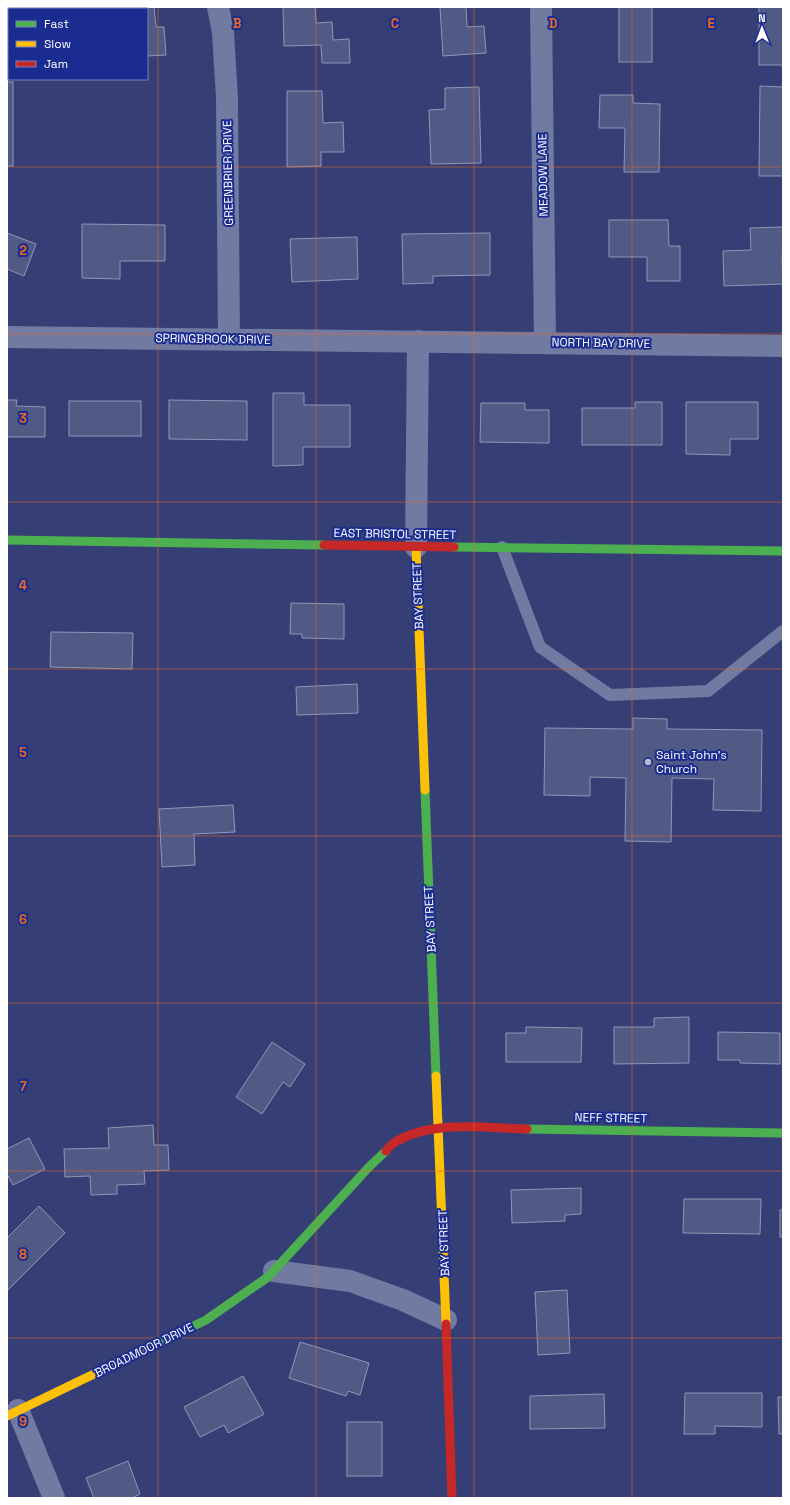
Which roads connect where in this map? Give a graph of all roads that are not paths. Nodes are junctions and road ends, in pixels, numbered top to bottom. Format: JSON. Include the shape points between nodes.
{"nodes":[{"id":1,"x":218,"y":7,"type":"edge"},
{"id":2,"x":541,"y":7,"type":"edge"},
{"id":3,"x":7,"y":337,"type":"edge"},
{"id":4,"x":230,"y":339,"type":"junction"},
{"id":5,"x":418,"y":341,"type":"junction"},
{"id":6,"x":545,"y":342,"type":"junction"},
{"id":7,"x":783,"y":346,"type":"edge"},
{"id":8,"x":7,"y":540,"type":"edge"},
{"id":9,"x":416,"y":547,"type":"junction"},
{"id":10,"x":502,"y":547,"type":"junction"},
{"id":11,"x":783,"y":551,"type":"edge"},
{"id":12,"x":783,"y":631,"type":"edge"},
{"id":13,"x":440,"y":1127,"type":"junction"},
{"id":14,"x":783,"y":1133,"type":"edge"},
{"id":15,"x":274,"y":1271,"type":"junction"},
{"id":16,"x":446,"y":1320,"type":"junction"},
{"id":17,"x":13,"y":1413,"type":"edge"},
{"id":18,"x":54,"y":1498,"type":"edge"},
{"id":19,"x":452,"y":1498,"type":"edge"}],
"edges":[{"from":1,"to":4,"type":"street","name":"GREENBRIER DRIVE","via":[[223,32],[227,98]]},
{"from":2,"to":6,"type":"street","name":"MEADOW LANE"},
{"from":3,"to":4,"type":"street","name":"SPRINGBROOK DRIVE"},
{"from":4,"to":5,"type":"street","name":"SPRINGBROOK DRIVE"},
{"from":5,"to":6,"type":"street","name":"NORTH BAY DRIVE"},
{"from":5,"to":9,"type":"street","name":"BAY STREET"},
{"from":6,"to":7,"type":"street","name":"NORTH BAY DRIVE"},
{"from":8,"to":9,"type":"street","name":"EAST BRISTOL STREET"},
{"from":9,"to":10,"type":"street","name":"EAST BRISTOL STREET"},
{"from":9,"to":13,"type":"street","name":"BAY STREET","via":[[426,840]]},
{"from":10,"to":11,"type":"street","name":"EAST BRISTOL STREET"},
{"from":10,"to":12,"type":"lane","via":[[540,647],[610,695],[708,691]]},
{"from":13,"to":14,"type":"street","name":"NEFF STREET"},
{"from":13,"to":15,"type":"street","name":"BROADMOOR DRIVE","via":[[423,1130],[396,1141]]},
{"from":13,"to":16,"type":"street","name":"BAY STREET"},
{"from":15,"to":16,"type":"street","via":[[350,1281],[403,1300]]},
{"from":15,"to":17,"type":"street","name":"BROADMOOR DRIVE","via":[[206,1320]]},
{"from":16,"to":19,"type":"street","name":"BAY STREET"},
{"from":17,"to":18,"type":"street"}]}
